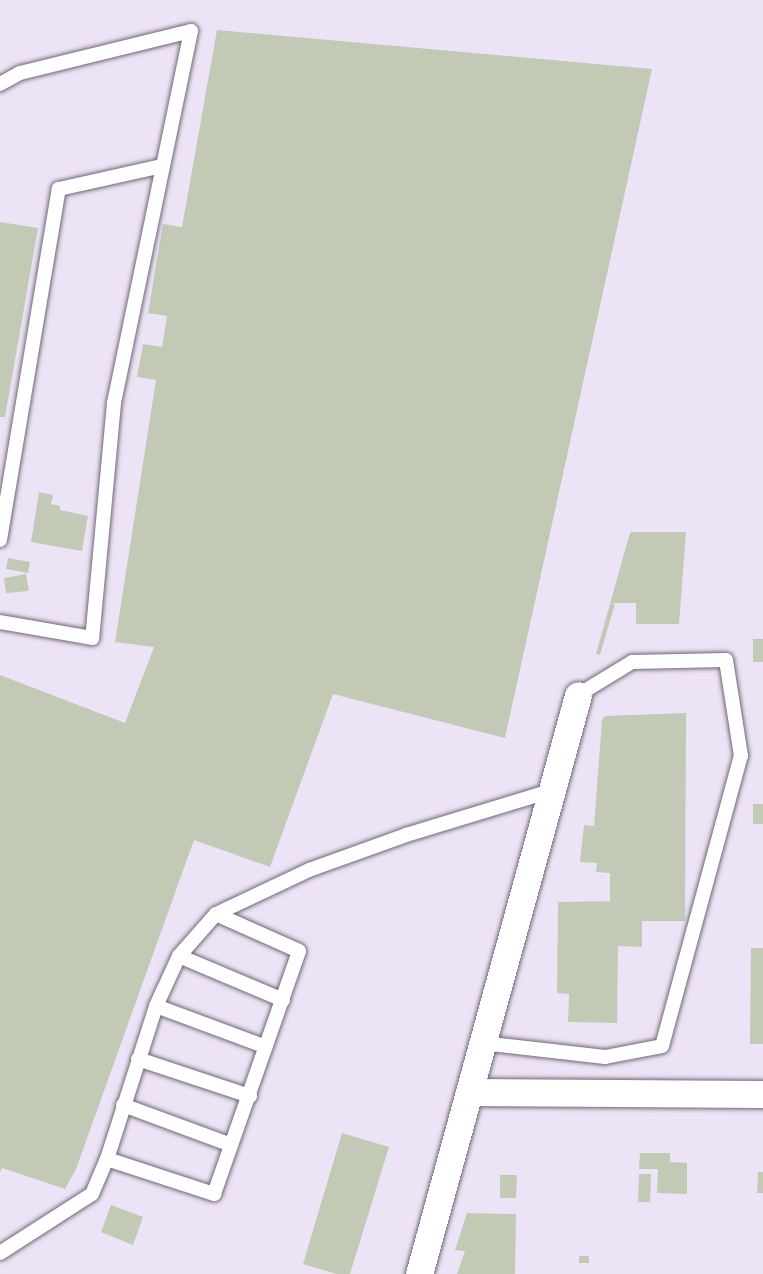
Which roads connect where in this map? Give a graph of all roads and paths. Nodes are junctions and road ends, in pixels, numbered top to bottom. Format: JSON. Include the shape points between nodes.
{"nodes":[{"id":1,"x":0,"y":84,"type":"edge"},
{"id":2,"x":162,"y":166,"type":"junction"},
{"id":3,"x":0,"y":540,"type":"edge"},
{"id":4,"x":0,"y":622,"type":"edge"},
{"id":5,"x":578,"y":695,"type":"joint"},
{"id":6,"x":551,"y":791,"type":"junction"},
{"id":7,"x":216,"y":914,"type":"junction"},
{"id":8,"x":179,"y":956,"type":"junction"},
{"id":9,"x":284,"y":1000,"type":"junction"},
{"id":10,"x":156,"y":1006,"type":"junction"},
{"id":11,"x":482,"y":1043,"type":"junction"},
{"id":12,"x":266,"y":1047,"type":"junction"},
{"id":13,"x":138,"y":1059,"type":"junction"},
{"id":14,"x":469,"y":1092,"type":"junction"},
{"id":15,"x":763,"y":1094,"type":"edge"},
{"id":16,"x":250,"y":1096,"type":"junction"},
{"id":17,"x":123,"y":1105,"type":"junction"},
{"id":18,"x":231,"y":1145,"type":"junction"},
{"id":19,"x":107,"y":1160,"type":"junction"},
{"id":20,"x":0,"y":1253,"type":"edge"},
{"id":21,"x":419,"y":1274,"type":"edge"}],
"edges":[{"from":1,"to":2,"type":"lane","via":[[20,73],[191,31]]},
{"from":2,"to":3,"type":"lane","via":[[59,189]]},
{"from":2,"to":4,"type":"lane","via":[[114,403],[92,638]]},
{"from":5,"to":6,"type":"street"},
{"from":5,"to":11,"type":"lane","via":[[632,662],[726,660],[741,756],[662,1046],[605,1057]]},
{"from":6,"to":7,"type":"lane","via":[[330,862]]},
{"from":6,"to":11,"type":"street"},
{"from":7,"to":8,"type":"lane"},
{"from":7,"to":9,"type":"lane","via":[[299,951]]},
{"from":8,"to":9,"type":"lane"},
{"from":8,"to":10,"type":"lane"},
{"from":9,"to":12,"type":"lane"},
{"from":10,"to":12,"type":"lane"},
{"from":10,"to":13,"type":"lane"},
{"from":11,"to":14,"type":"street"},
{"from":12,"to":16,"type":"lane"},
{"from":13,"to":16,"type":"lane"},
{"from":13,"to":17,"type":"lane"},
{"from":14,"to":15,"type":"street"},
{"from":14,"to":21,"type":"street"},
{"from":16,"to":18,"type":"lane"},
{"from":17,"to":18,"type":"lane"},
{"from":17,"to":19,"type":"lane"},
{"from":18,"to":19,"type":"lane","via":[[214,1194]]},
{"from":19,"to":20,"type":"lane","via":[[92,1194]]}]}
